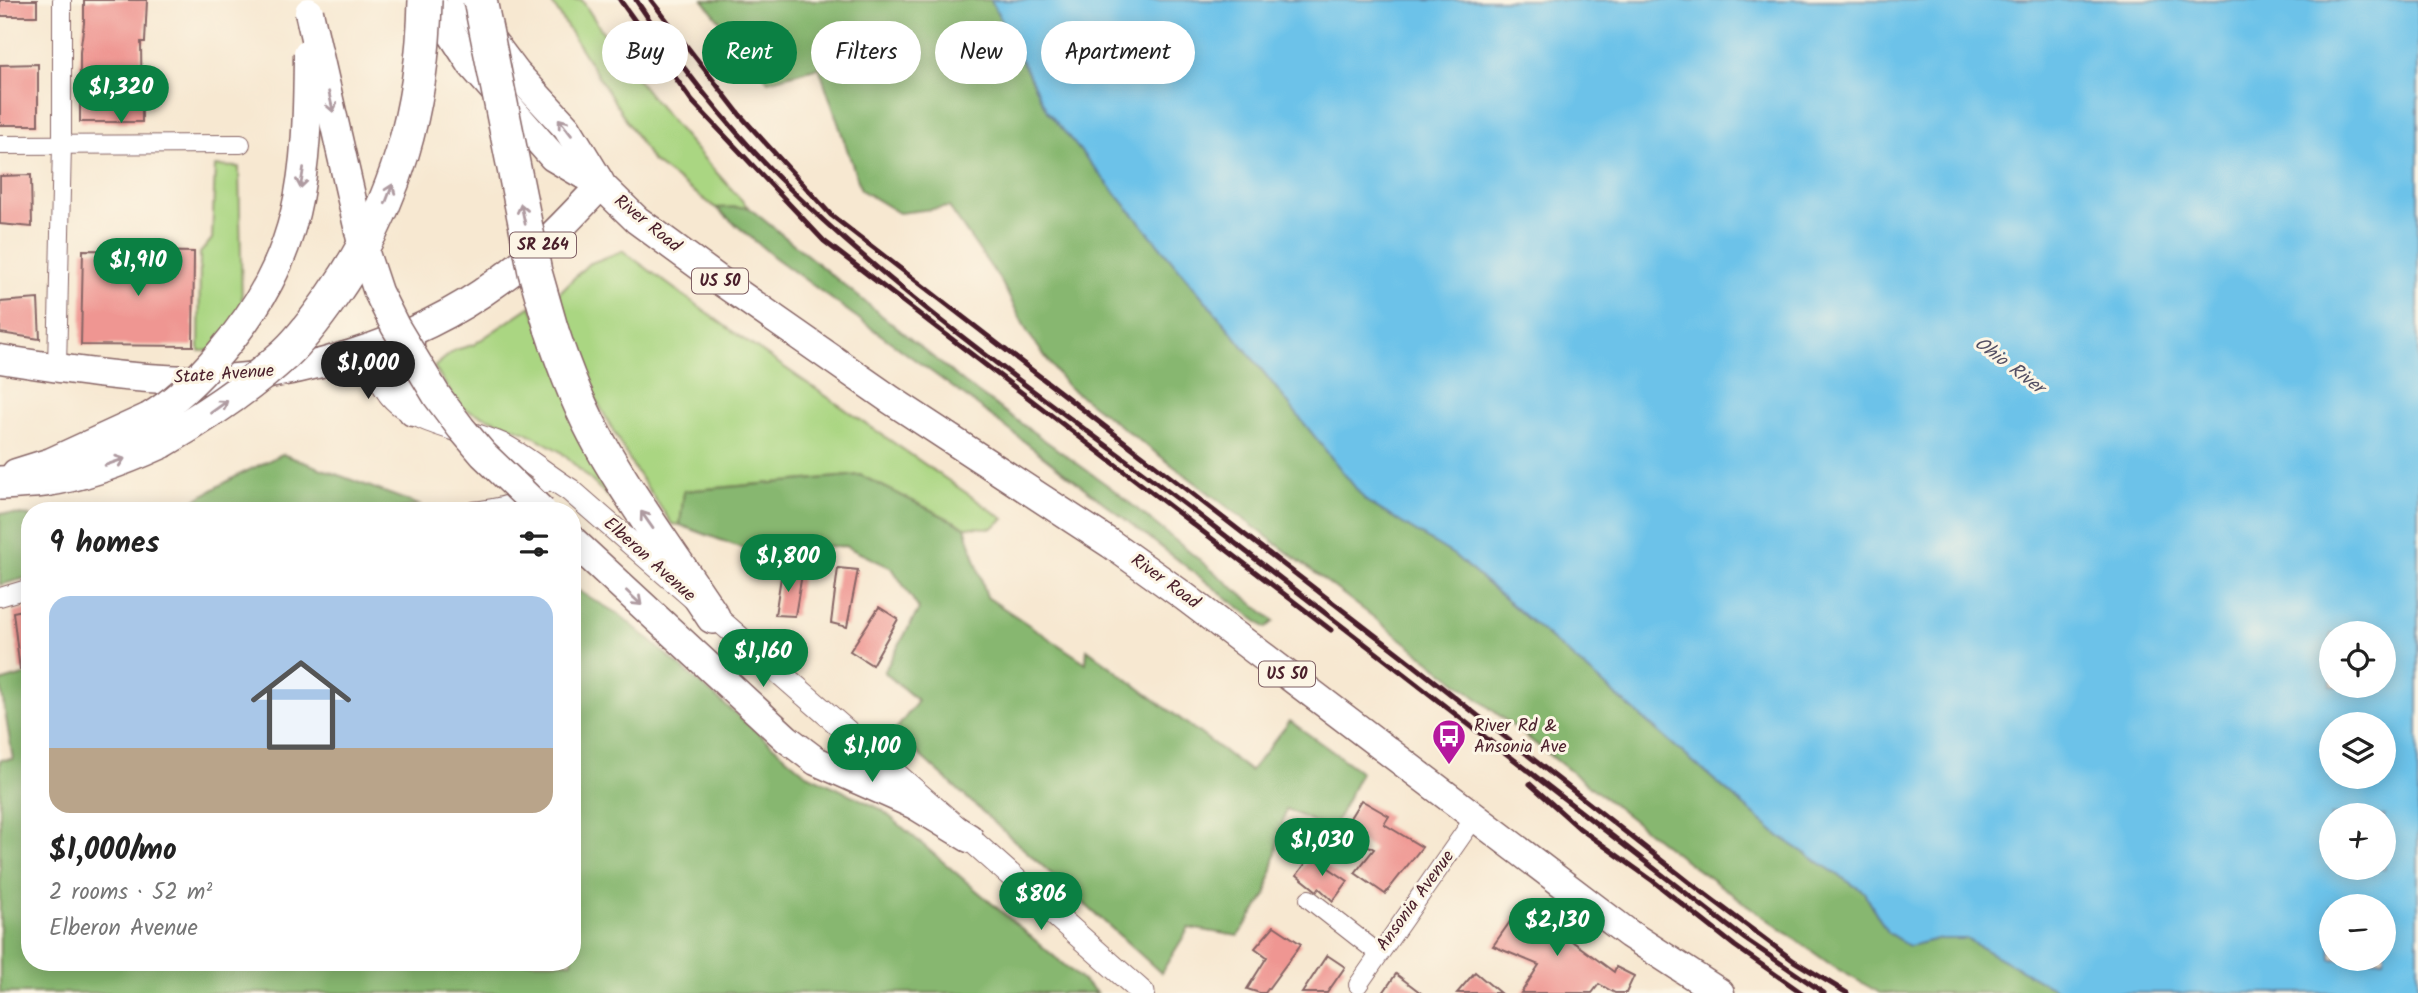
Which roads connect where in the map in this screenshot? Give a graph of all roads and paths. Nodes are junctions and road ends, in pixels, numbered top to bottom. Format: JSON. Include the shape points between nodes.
{"nodes":[{"id":1,"x":62,"y":0,"type":"edge"},
{"id":2,"x":428,"y":0,"type":"edge"},
{"id":3,"x":461,"y":0,"type":"edge"},
{"id":4,"x":480,"y":0,"type":"edge"},
{"id":5,"x":308,"y":6,"type":"edge"},
{"id":6,"x":62,"y":144,"type":"junction"},
{"id":7,"x":241,"y":144,"type":"dead end"},
{"id":8,"x":0,"y":145,"type":"edge"},
{"id":9,"x":601,"y":185,"type":"junction"},
{"id":10,"x":410,"y":331,"type":"junction"},
{"id":11,"x":366,"y":349,"type":"junction"},
{"id":12,"x":0,"y":359,"type":"edge"},
{"id":13,"x":57,"y":368,"type":"junction"},
{"id":14,"x":413,"y":412,"type":"junction"},
{"id":15,"x":155,"y":430,"type":"junction"},
{"id":16,"x":551,"y":478,"type":"junction"},
{"id":17,"x":0,"y":480,"type":"edge"},
{"id":18,"x":519,"y":502,"type":"edge"},
{"id":19,"x":533,"y":502,"type":"edge"},
{"id":20,"x":581,"y":549,"type":"edge"},
{"id":21,"x":21,"y":591,"type":"edge"},
{"id":22,"x":0,"y":597,"type":"edge"},
{"id":23,"x":713,"y":617,"type":"junction"},
{"id":24,"x":1475,"y":817,"type":"junction"},
{"id":25,"x":970,"y":838,"type":"junction"},
{"id":26,"x":1309,"y":899,"type":"dead end"},
{"id":27,"x":1378,"y":953,"type":"junction"},
{"id":28,"x":1358,"y":985,"type":"dead end"},
{"id":29,"x":1143,"y":993,"type":"edge"},
{"id":30,"x":1720,"y":993,"type":"edge"}],
"edges":[{"from":1,"to":6,"type":"street"},
{"from":2,"to":9,"type":"main road","name":"River Road","number":"US 50","via":[[472,65],[553,157]]},
{"from":15,"to":2,"type":"highway","one_way":true,"bridge":true,"via":[[211,413],[288,351],[318,317],[369,238],[410,128]]},
{"from":9,"to":3,"type":"main road","name":"River Road","number":"US 50","one_way":true,"via":[[567,128],[516,73]]},
{"from":23,"to":4,"type":"highway","one_way":true,"bridge":true,"via":[[625,487],[563,365],[535,272]]},
{"from":5,"to":15,"type":"main road","one_way":true,"bridge":true,"via":[[308,127],[304,172],[289,238],[276,271],[240,330],[167,406]]},
{"from":5,"to":19,"type":"main road","one_way":true,"bridge":true,"via":[[362,244],[378,292],[437,396],[483,454]]},
{"from":6,"to":7,"type":"street"},
{"from":6,"to":8,"type":"street"},
{"from":6,"to":13,"type":"street"},
{"from":9,"to":10,"type":"main road","name":"State Avenue","number":"SR 264","via":[[542,247],[499,282]]},
{"from":9,"to":24,"type":"main road","name":"River Road","number":"US 50","via":[[637,220],[719,280],[1185,597]]},
{"from":10,"to":11,"type":"main road","name":"State Avenue","number":"SR 264"},
{"from":10,"to":14,"type":"main road"},
{"from":11,"to":13,"type":"main road","name":"State Avenue","number":"SR 264","via":[[259,375],[194,380]]},
{"from":11,"to":14,"type":"street","name":"Elberon Avenue","via":[[389,394]]},
{"from":12,"to":13,"type":"main road","name":"State Avenue","number":"SR 264"},
{"from":14,"to":16,"type":"street","name":"Elberon Avenue","via":[[518,453]]},
{"from":15,"to":17,"type":"highway","via":[[128,457],[95,468],[44,480]]},
{"from":16,"to":18,"type":"street"},
{"from":16,"to":23,"type":"street","name":"Elberon Avenue"},
{"from":20,"to":25,"type":"main road","one_way":true,"via":[[816,761],[915,805]]},
{"from":21,"to":22,"type":"street"},
{"from":23,"to":25,"type":"street","name":"Elberon Avenue"},
{"from":24,"to":27,"type":"street","name":"Ansonia Avenue"},
{"from":24,"to":30,"type":"main road","name":"River Road","number":"US 50","via":[[1629,934]]},
{"from":25,"to":29,"type":"street","name":"Elberon Avenue"},
{"from":26,"to":27,"type":"street"},
{"from":27,"to":28,"type":"street","name":"Ansonia Avenue"}]}
